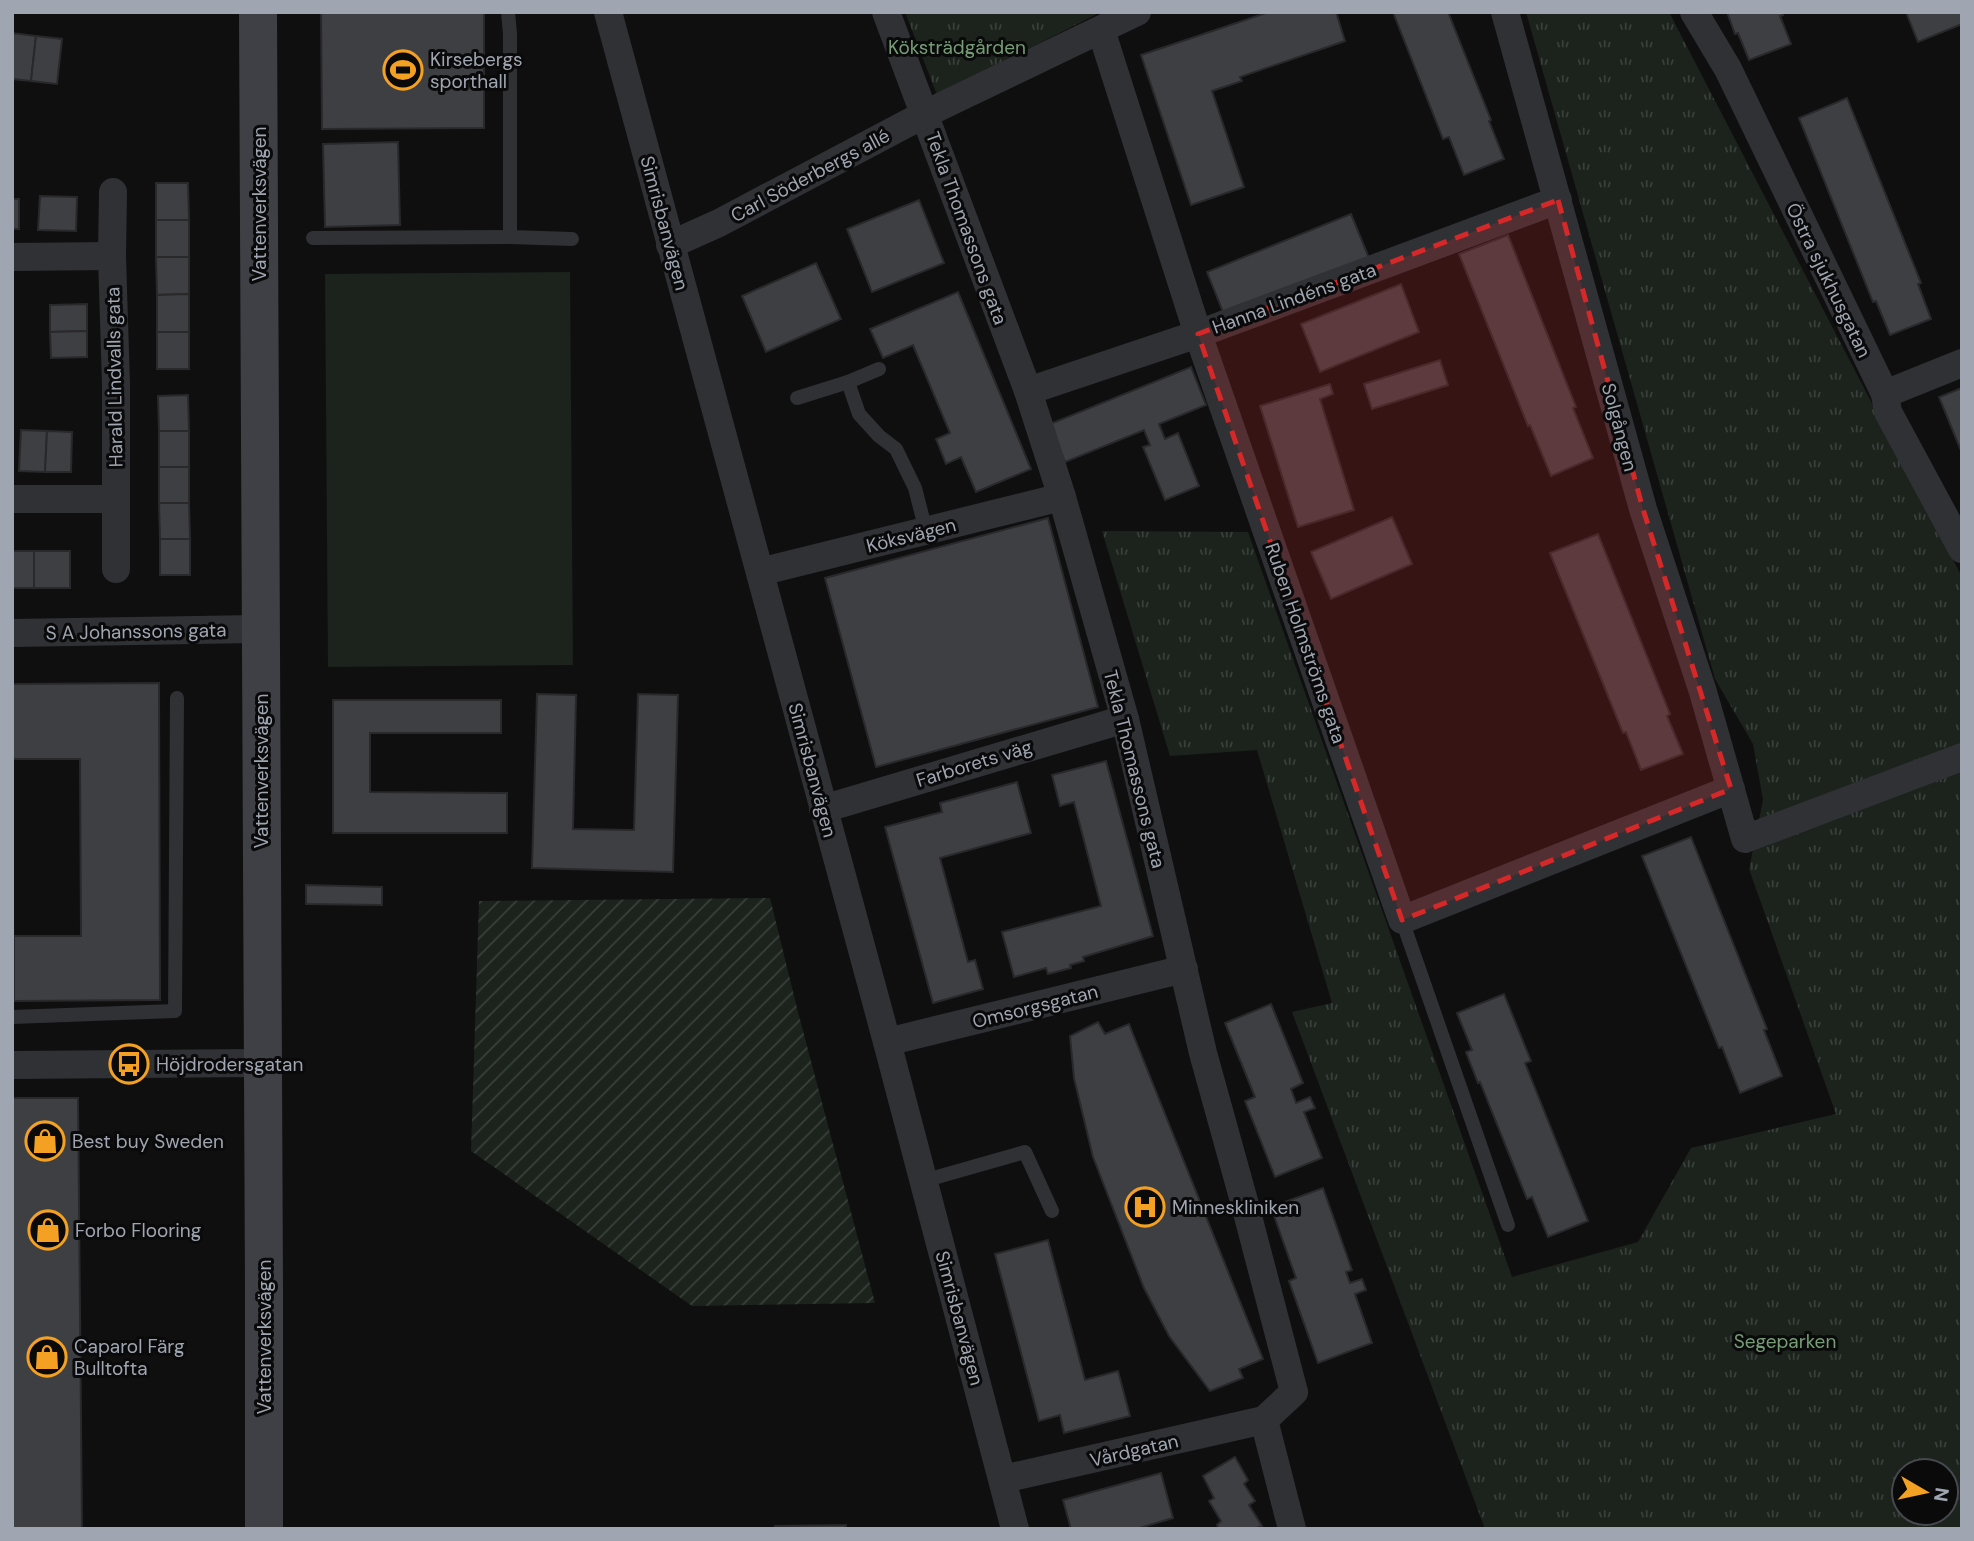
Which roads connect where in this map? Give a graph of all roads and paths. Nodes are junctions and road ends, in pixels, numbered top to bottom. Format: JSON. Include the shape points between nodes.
{"nodes":[{"id":1,"x":258,"y":12,"type":"edge"},
{"id":2,"x":508,"y":12,"type":"edge"},
{"id":3,"x":608,"y":12,"type":"edge"},
{"id":4,"x":886,"y":12,"type":"edge"},
{"id":5,"x":1137,"y":12,"type":"edge"},
{"id":6,"x":1505,"y":12,"type":"edge"},
{"id":7,"x":1694,"y":12,"type":"edge"},
{"id":8,"x":1101,"y":30,"type":"junction"},
{"id":9,"x":925,"y":114,"type":"junction"},
{"id":10,"x":113,"y":192,"type":"dead end"},
{"id":11,"x":1558,"y":200,"type":"junction"},
{"id":12,"x":510,"y":237,"type":"junction"},
{"id":13,"x":313,"y":238,"type":"dead end"},
{"id":14,"x":572,"y":239,"type":"dead end"},
{"id":15,"x":670,"y":245,"type":"junction"},
{"id":16,"x":112,"y":256,"type":"junction"},
{"id":17,"x":12,"y":257,"type":"edge"},
{"id":18,"x":1198,"y":334,"type":"junction"},
{"id":19,"x":1962,"y":363,"type":"edge"},
{"id":20,"x":879,"y":369,"type":"dead end"},
{"id":21,"x":848,"y":382,"type":"junction"},
{"id":22,"x":1028,"y":391,"type":"junction"},
{"id":23,"x":1885,"y":394,"type":"junction"},
{"id":24,"x":797,"y":398,"type":"dead end"},
{"id":25,"x":1062,"y":497,"type":"junction"},
{"id":26,"x":12,"y":499,"type":"edge"},
{"id":27,"x":116,"y":499,"type":"junction"},
{"id":28,"x":926,"y":531,"type":"junction"},
{"id":29,"x":1962,"y":549,"type":"edge"},
{"id":30,"x":116,"y":569,"type":"dead end"},
{"id":31,"x":760,"y":572,"type":"junction"},
{"id":32,"x":261,"y":629,"type":"junction"},
{"id":33,"x":12,"y":633,"type":"edge"},
{"id":34,"x":177,"y":698,"type":"dead end"},
{"id":35,"x":1125,"y":719,"type":"junction"},
{"id":36,"x":1962,"y":757,"type":"edge"},
{"id":37,"x":1731,"y":789,"type":"junction"},
{"id":38,"x":823,"y":809,"type":"junction"},
{"id":39,"x":1402,"y":920,"type":"junction"},
{"id":40,"x":1184,"y":969,"type":"junction"},
{"id":41,"x":12,"y":1017,"type":"edge"},
{"id":42,"x":887,"y":1042,"type":"junction"},
{"id":43,"x":262,"y":1063,"type":"junction"},
{"id":44,"x":12,"y":1065,"type":"edge"},
{"id":45,"x":923,"y":1181,"type":"junction"},
{"id":46,"x":1052,"y":1211,"type":"dead end"},
{"id":47,"x":1508,"y":1225,"type":"dead end"},
{"id":48,"x":1264,"y":1420,"type":"junction"},
{"id":49,"x":1003,"y":1479,"type":"junction"},
{"id":50,"x":264,"y":1529,"type":"edge"},
{"id":51,"x":1015,"y":1529,"type":"edge"},
{"id":52,"x":1292,"y":1529,"type":"edge"}],
"edges":[{"from":1,"to":32,"type":"street","name":"Vattenverksvägen"},
{"from":2,"to":12,"type":"lane"},
{"from":3,"to":15,"type":"street","name":"Simrisbanvägen"},
{"from":4,"to":9,"type":"street","name":"Tekla Thomassons gata"},
{"from":5,"to":8,"type":"street","name":"Carl Söderbergs allé"},
{"from":6,"to":11,"type":"street","name":"Solgången"},
{"from":7,"to":23,"type":"street","name":"Östra sjukhusgatan","via":[[1728,69]]},
{"from":8,"to":9,"type":"street","name":"Carl Söderbergs allé"},
{"from":8,"to":18,"type":"street","name":"Ruben Holmströms gata"},
{"from":9,"to":15,"type":"street","name":"Carl Söderbergs allé"},
{"from":9,"to":22,"type":"street","name":"Tekla Thomassons gata"},
{"from":10,"to":16,"type":"street","name":"Harald Lindvalls gata"},
{"from":11,"to":18,"type":"street","name":"Hanna Lindéns gata"},
{"from":11,"to":37,"type":"street","name":"Solgången","via":[[1643,509]]},
{"from":12,"to":13,"type":"lane"},
{"from":12,"to":14,"type":"lane"},
{"from":15,"to":31,"type":"street","name":"Simrisbanvägen"},
{"from":16,"to":17,"type":"street"},
{"from":16,"to":27,"type":"street","name":"Harald Lindvalls gata"},
{"from":18,"to":22,"type":"street","name":"Hanna Lindéns gata"},
{"from":18,"to":39,"type":"street","name":"Ruben Holmströms gata"},
{"from":19,"to":23,"type":"street"},
{"from":20,"to":21,"type":"lane"},
{"from":21,"to":24,"type":"lane"},
{"from":21,"to":28,"type":"lane","via":[[859,414],[896,449],[915,488]]},
{"from":22,"to":25,"type":"street","name":"Tekla Thomassons gata"},
{"from":23,"to":29,"type":"street","name":"Östra sjukhusgatan","via":[[1888,412]]},
{"from":25,"to":28,"type":"street","name":"Köksvägen"},
{"from":25,"to":35,"type":"street","name":"Tekla Thomassons gata"},
{"from":26,"to":27,"type":"street"},
{"from":27,"to":30,"type":"street","name":"Harald Lindvalls gata"},
{"from":28,"to":31,"type":"street","name":"Köksvägen"},
{"from":31,"to":38,"type":"street","name":"Simrisbanvägen"},
{"from":32,"to":33,"type":"street","name":"S A Johanssons gata"},
{"from":32,"to":43,"type":"street","name":"Vattenverksvägen"},
{"from":34,"to":41,"type":"lane","via":[[175,1011]]},
{"from":35,"to":38,"type":"street","name":"Farborets väg"},
{"from":35,"to":40,"type":"street","name":"Tekla Thomassons gata"},
{"from":36,"to":37,"type":"street","name":"Solgången","via":[[1745,839]]},
{"from":37,"to":39,"type":"street"},
{"from":38,"to":42,"type":"street","name":"Simrisbanvägen"},
{"from":39,"to":47,"type":"lane"},
{"from":40,"to":42,"type":"street","name":"Omsorgsgatan"},
{"from":40,"to":48,"type":"street","name":"Tekla Thomassons gata","via":[[1294,1392]]},
{"from":42,"to":45,"type":"street","name":"Simrisbanvägen"},
{"from":43,"to":44,"type":"street"},
{"from":43,"to":50,"type":"street","name":"Vattenverksvägen"},
{"from":45,"to":46,"type":"lane","via":[[1025,1152]]},
{"from":45,"to":49,"type":"street","name":"Simrisbanvägen"},
{"from":48,"to":49,"type":"street","name":"Vårdgatan"},
{"from":48,"to":52,"type":"street"},
{"from":49,"to":51,"type":"street","name":"Simrisbanvägen"}]}
